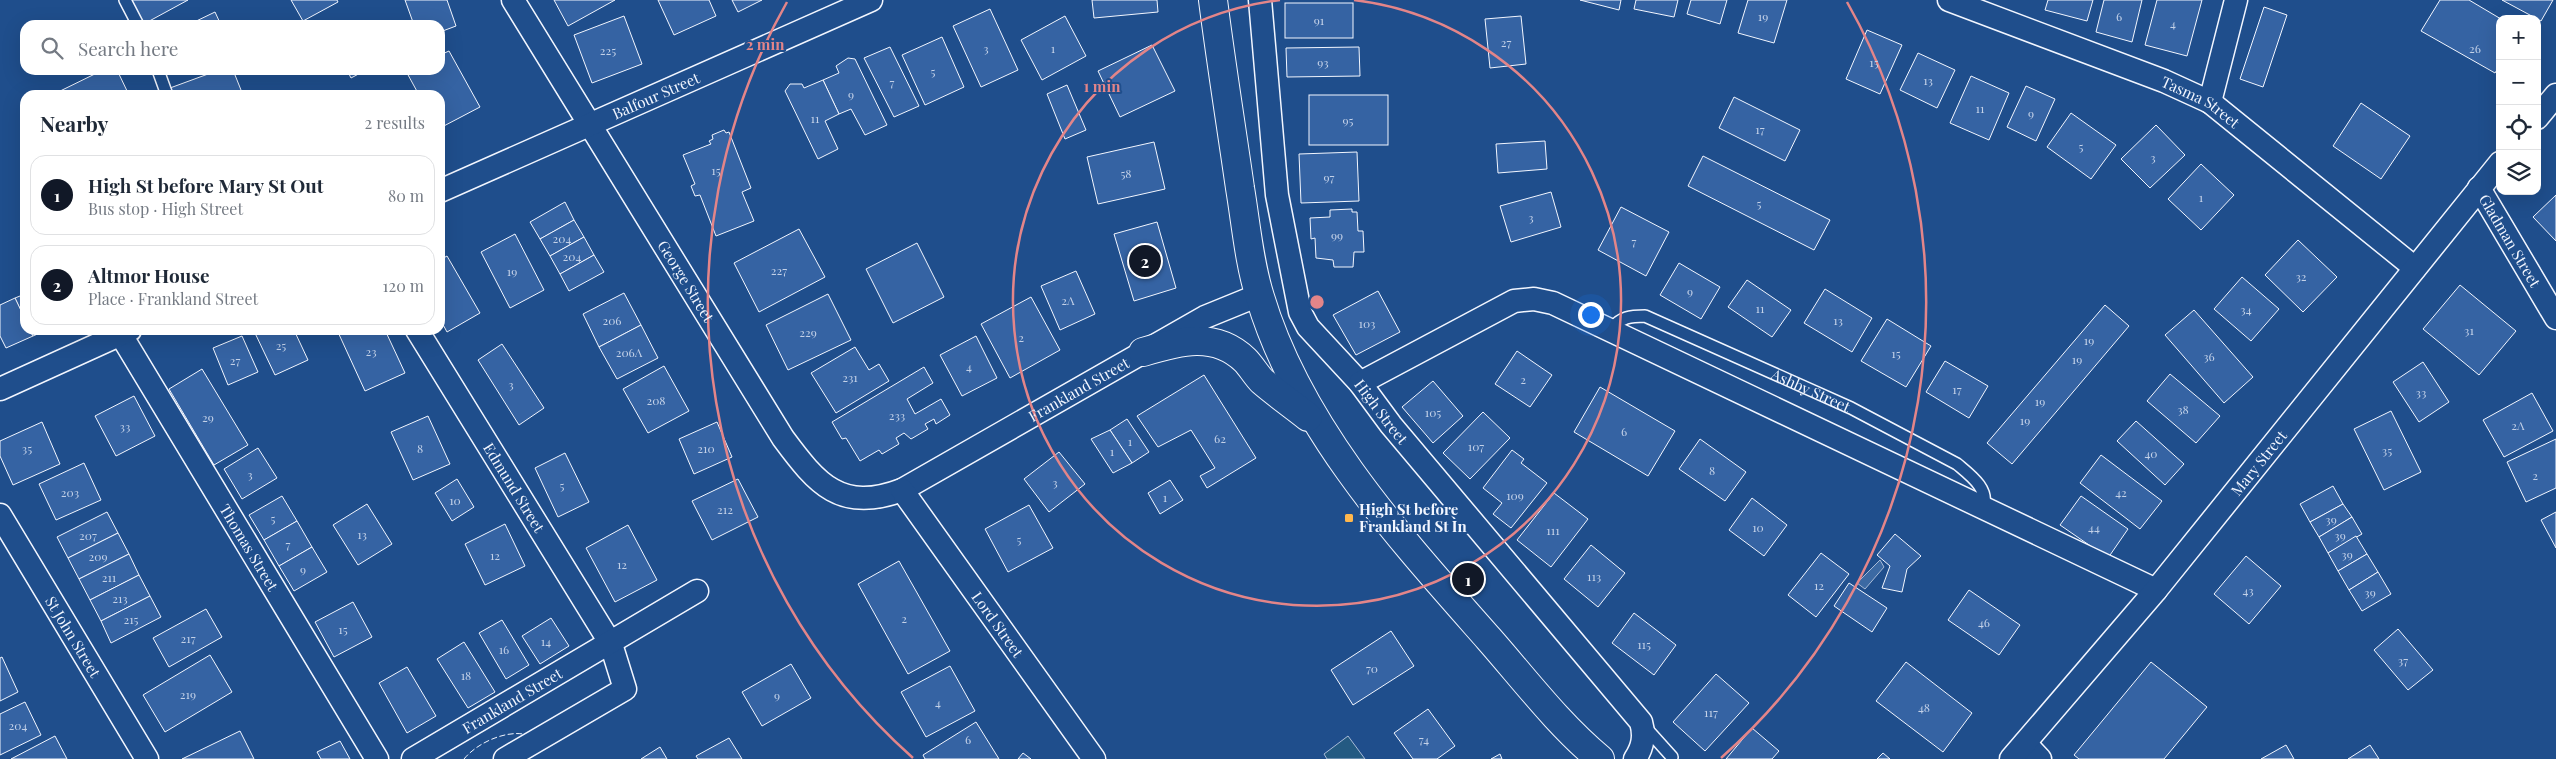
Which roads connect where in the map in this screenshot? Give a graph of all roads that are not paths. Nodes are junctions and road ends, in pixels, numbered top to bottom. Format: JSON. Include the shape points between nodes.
{"nodes":[{"id":1,"x":125,"y":0,"type":"edge"},
{"id":2,"x":513,"y":0,"type":"edge"},
{"id":3,"x":871,"y":0,"type":"edge"},
{"id":4,"x":1212,"y":0,"type":"edge"},
{"id":5,"x":1260,"y":0,"type":"edge"},
{"id":6,"x":1949,"y":0,"type":"edge"},
{"id":7,"x":2236,"y":0,"type":"edge"},
{"id":8,"x":135,"y":20,"type":"edge"},
{"id":9,"x":160,"y":75,"type":"edge"},
{"id":10,"x":165,"y":90,"type":"edge"},
{"id":11,"x":2556,"y":95,"type":"edge"},
{"id":12,"x":2210,"y":102,"type":"junction"},
{"id":13,"x":2541,"y":113,"type":"edge"},
{"id":14,"x":589,"y":123,"type":"junction"},
{"id":15,"x":2496,"y":168,"type":"edge"},
{"id":16,"x":2479,"y":188,"type":"junction"},
{"id":17,"x":445,"y":189,"type":"edge"},
{"id":18,"x":2415,"y":268,"type":"junction"},
{"id":19,"x":1259,"y":295,"type":"junction"},
{"id":20,"x":2556,"y":318,"type":"edge"},
{"id":21,"x":1612,"y":330,"type":"junction"},
{"id":22,"x":119,"y":335,"type":"edge"},
{"id":23,"x":128,"y":335,"type":"edge"},
{"id":24,"x":420,"y":335,"type":"edge"},
{"id":25,"x":1143,"y":352,"type":"junction"},
{"id":26,"x":1360,"y":383,"type":"junction"},
{"id":27,"x":0,"y":389,"type":"edge"},
{"id":28,"x":1324,"y":431,"type":"junction"},
{"id":29,"x":902,"y":490,"type":"junction"},
{"id":30,"x":1983,"y":508,"type":"junction"},
{"id":31,"x":0,"y":515,"type":"edge"},
{"id":32,"x":2156,"y":590,"type":"junction"},
{"id":33,"x":697,"y":591,"type":"dead end"},
{"id":34,"x":611,"y":644,"type":"junction"},
{"id":35,"x":1641,"y":722,"type":"junction"},
{"id":36,"x":2018,"y":751,"type":"edge"},
{"id":37,"x":1672,"y":757,"type":"dead end"},
{"id":38,"x":147,"y":759,"type":"edge"},
{"id":39,"x":377,"y":759,"type":"edge"},
{"id":40,"x":414,"y":759,"type":"edge"},
{"id":41,"x":505,"y":759,"type":"edge"},
{"id":42,"x":1094,"y":759,"type":"edge"},
{"id":43,"x":1600,"y":759,"type":"edge"},
{"id":44,"x":1635,"y":759,"type":"edge"},
{"id":45,"x":2040,"y":759,"type":"edge"}],
"edges":[{"from":1,"to":8,"type":"lane"},
{"from":2,"to":14,"type":"street","name":"George Street"},
{"from":3,"to":14,"type":"street","name":"Balfour Street"},
{"from":4,"to":19,"type":"main road"},
{"from":5,"to":26,"type":"street","name":"High Street","via":[[1277,195],[1295,293],[1308,327]]},
{"from":6,"to":12,"type":"street","name":"Tasma Street","via":[[2164,81]]},
{"from":7,"to":12,"type":"street"},
{"from":9,"to":10,"type":"lane"},
{"from":11,"to":13,"type":"street"},
{"from":12,"to":18,"type":"street","name":"Tasma Street"},
{"from":14,"to":17,"type":"street","name":"Balfour Street"},
{"from":14,"to":29,"type":"street","name":"George Street","via":[[783,438],[809,472],[836,493],[848,497],[871,499]]},
{"from":15,"to":16,"type":"street","name":"Mary Street"},
{"from":16,"to":18,"type":"street","name":"Mary Street"},
{"from":16,"to":20,"type":"street","name":"Gladman Street"},
{"from":18,"to":32,"type":"street","name":"Mary Street"},
{"from":19,"to":25,"type":"street","name":"Frankland Street","via":[[1205,317]]},
{"from":19,"to":28,"type":"main road","via":[[1293,380]]},
{"from":21,"to":26,"type":"street","name":"Ashby Street","via":[[1553,303],[1534,299],[1514,301]]},
{"from":21,"to":30,"type":"street","name":"Ashby Street"},
{"from":21,"to":30,"type":"lane","name":"Ashby Street","via":[[1618,321],[1631,316],[1645,316],[1851,408],[1956,464],[1970,475],[1985,495]]},
{"from":22,"to":27,"type":"street"},
{"from":23,"to":39,"type":"street","name":"Thomas Street"},
{"from":24,"to":34,"type":"street","name":"Edmund Street"},
{"from":25,"to":28,"type":"main road","via":[[1186,340],[1210,341],[1223,346],[1245,361],[1261,380]]},
{"from":25,"to":29,"type":"street","name":"Frankland Street"},
{"from":26,"to":35,"type":"street","name":"High Street","via":[[1391,425]]},
{"from":28,"to":43,"type":"main road","via":[[1363,490],[1451,597],[1566,728]]},
{"from":29,"to":42,"type":"street","name":"Lord Street"},
{"from":30,"to":32,"type":"street","name":"Ashby Street"},
{"from":31,"to":38,"type":"street","name":"St John Street"},
{"from":32,"to":36,"type":"street","name":"Mary Street"},
{"from":33,"to":34,"type":"street","name":"Frankland Street"},
{"from":34,"to":40,"type":"street","name":"Frankland Street"},
{"from":34,"to":41,"type":"street","via":[[625,689]]},
{"from":35,"to":37,"type":"lane"},
{"from":35,"to":44,"type":"street","via":[[1643,739]]},
{"from":36,"to":45,"type":"street"}]}
